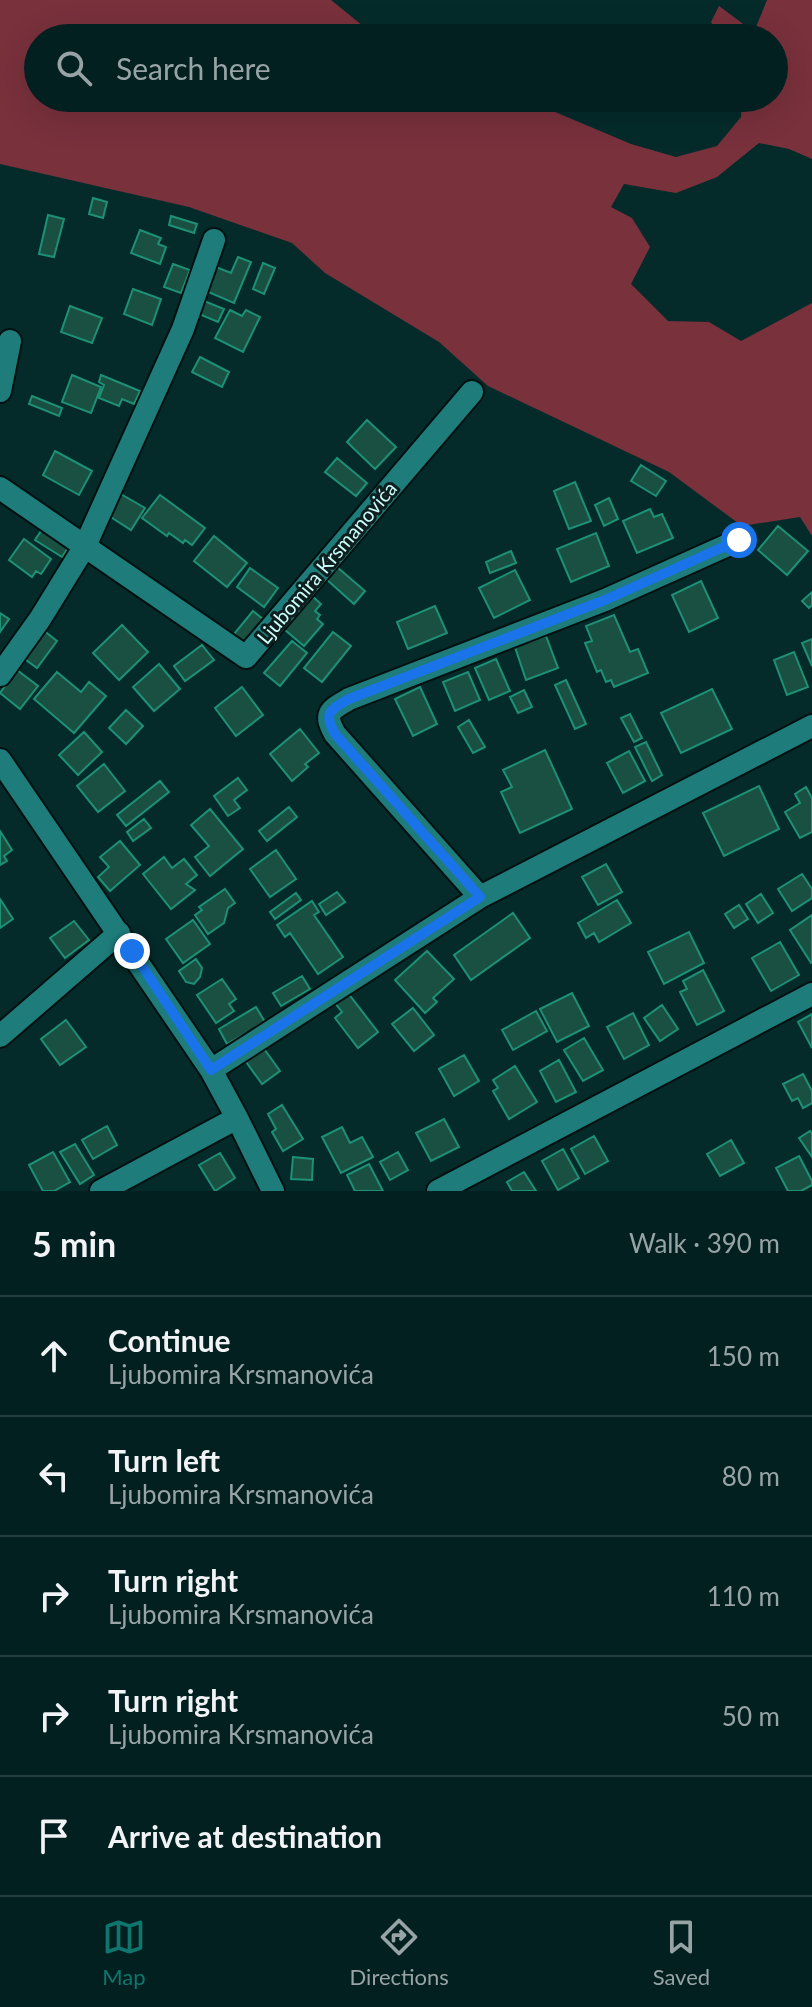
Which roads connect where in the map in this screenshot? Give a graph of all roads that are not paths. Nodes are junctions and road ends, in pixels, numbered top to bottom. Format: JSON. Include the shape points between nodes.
{"nodes":[{"id":1,"x":214,"y":240,"type":"dead end"},
{"id":2,"x":10,"y":341,"type":"dead end"},
{"id":3,"x":0,"y":391,"type":"edge"},
{"id":4,"x":472,"y":392,"type":"dead end"},
{"id":5,"x":0,"y":488,"type":"edge"},
{"id":6,"x":739,"y":540,"type":"dead end"},
{"id":7,"x":85,"y":546,"type":"junction"},
{"id":8,"x":0,"y":675,"type":"edge"},
{"id":9,"x":812,"y":726,"type":"edge"},
{"id":10,"x":2,"y":766,"type":"edge"},
{"id":11,"x":480,"y":897,"type":"junction"},
{"id":12,"x":119,"y":933,"type":"junction"},
{"id":13,"x":812,"y":994,"type":"edge"},
{"id":14,"x":0,"y":1036,"type":"edge"},
{"id":15,"x":211,"y":1070,"type":"junction"},
{"id":16,"x":237,"y":1118,"type":"junction"},
{"id":17,"x":101,"y":1191,"type":"edge"},
{"id":18,"x":273,"y":1191,"type":"edge"},
{"id":19,"x":438,"y":1191,"type":"edge"}],
"edges":[{"from":1,"to":7,"type":"street","via":[[183,329]]},
{"from":2,"to":3,"type":"street"},
{"from":4,"to":7,"type":"street","name":"Ljubomira Krsmanovića","via":[[246,657]]},
{"from":5,"to":7,"type":"street","name":"Ljubomira Krsmanovića"},
{"from":6,"to":11,"type":"street","via":[[605,600],[349,699],[331,711],[329,724],[335,734]]},
{"from":7,"to":8,"type":"street"},
{"from":9,"to":11,"type":"street"},
{"from":10,"to":12,"type":"street"},
{"from":11,"to":15,"type":"street"},
{"from":12,"to":14,"type":"street"},
{"from":12,"to":15,"type":"street"},
{"from":13,"to":19,"type":"street"},
{"from":15,"to":16,"type":"street"},
{"from":16,"to":17,"type":"street"},
{"from":16,"to":18,"type":"street"}]}
